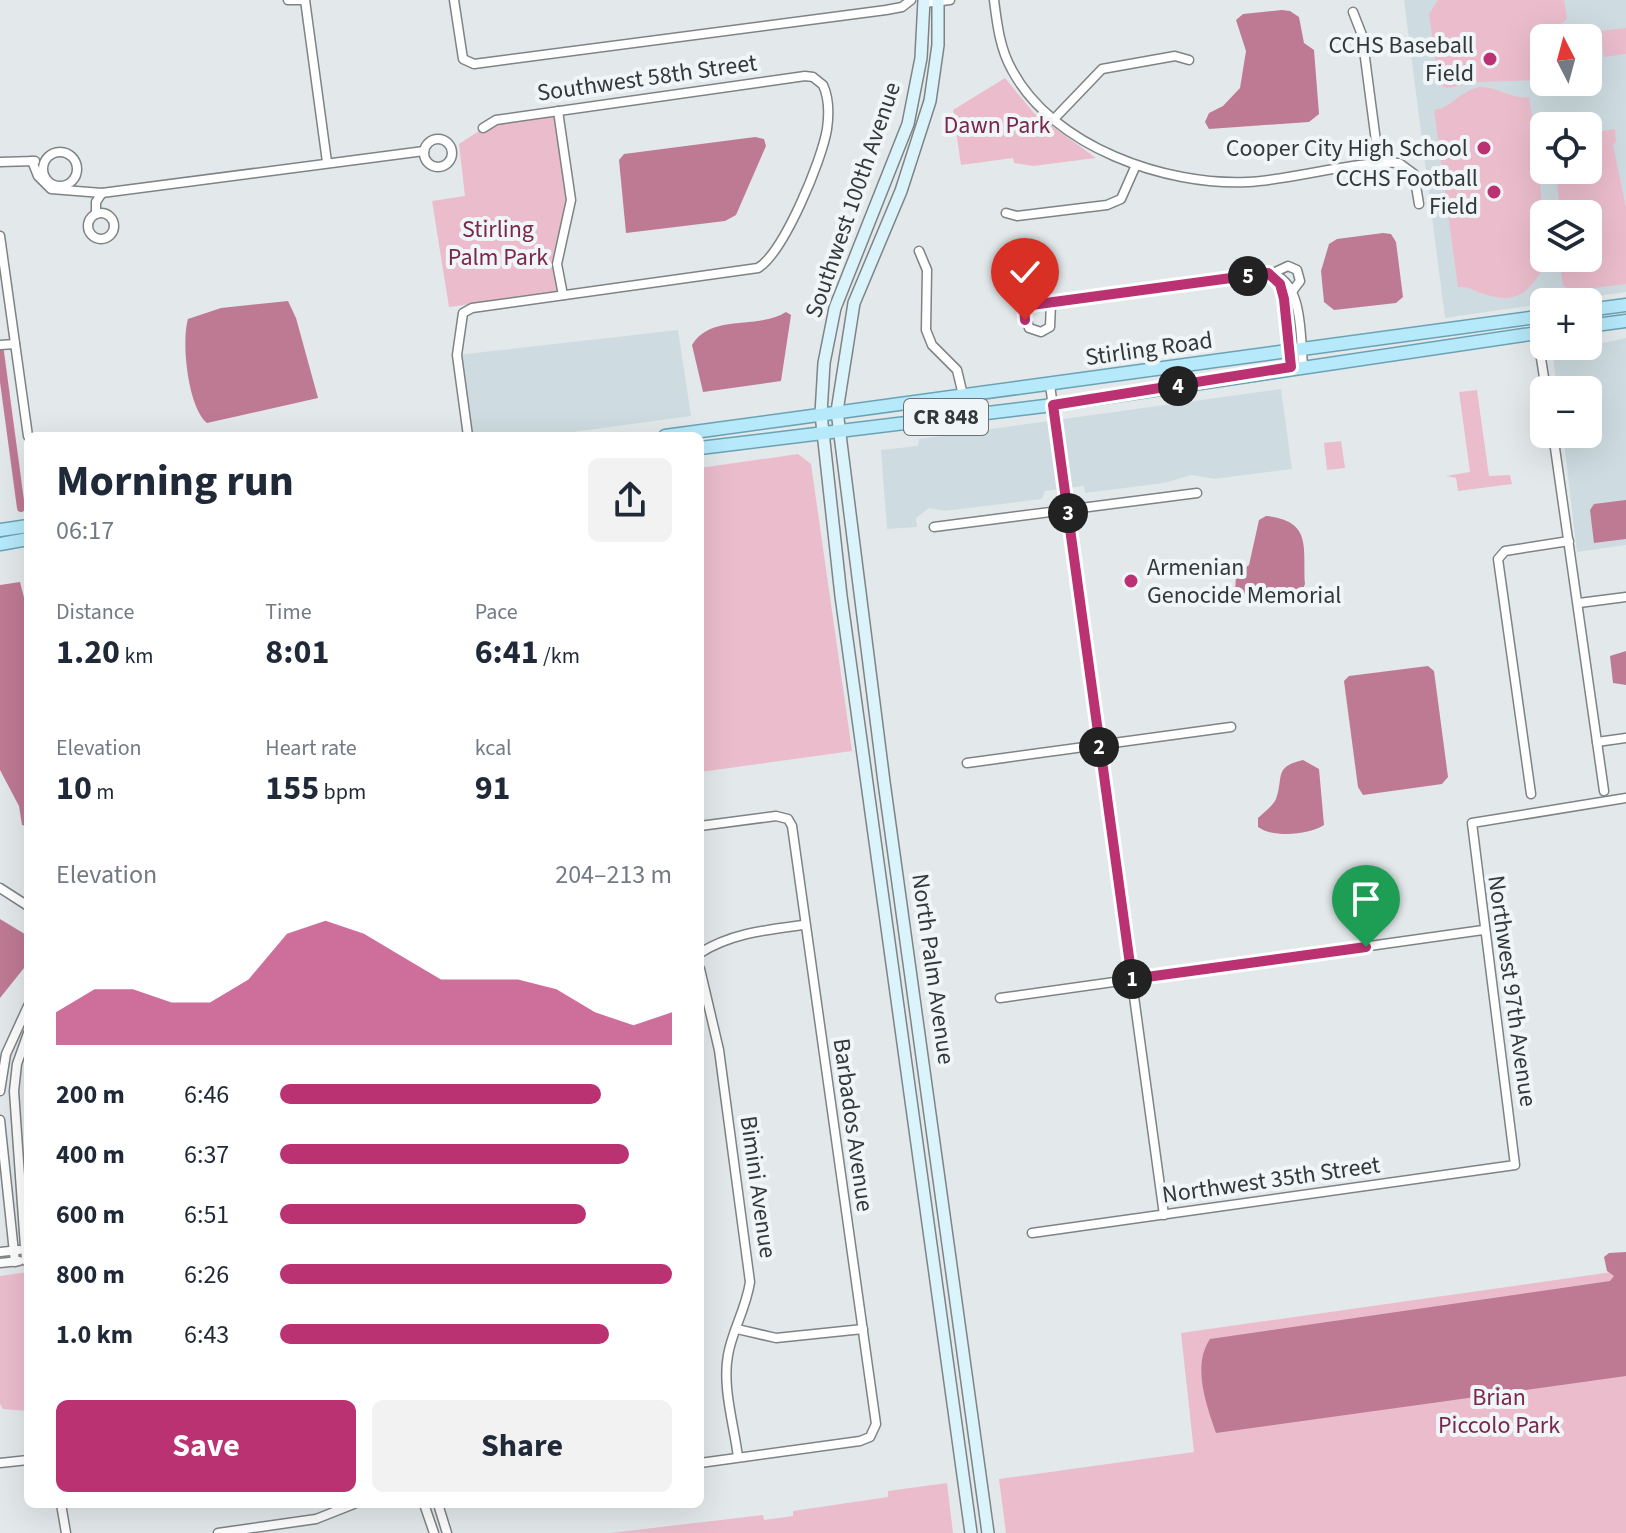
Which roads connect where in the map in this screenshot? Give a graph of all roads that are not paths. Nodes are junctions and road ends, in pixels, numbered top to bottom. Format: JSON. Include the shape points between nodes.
{"nodes":[{"id":1,"x":288,"y":0,"type":"edge"},
{"id":2,"x":304,"y":0,"type":"edge"},
{"id":3,"x":454,"y":0,"type":"edge"},
{"id":4,"x":942,"y":0,"type":"edge"},
{"id":5,"x":994,"y":0,"type":"edge"},
{"id":6,"x":924,"y":1,"type":"edge"},
{"id":7,"x":909,"y":2,"type":"edge"},
{"id":8,"x":1353,"y":12,"type":"dead end"},
{"id":9,"x":1189,"y":60,"type":"dead end"},
{"id":10,"x":558,"y":111,"type":"junction"},
{"id":11,"x":1055,"y":118,"type":"junction"},
{"id":12,"x":483,"y":128,"type":"dead end"},
{"id":13,"x":424,"y":151,"type":"dead end"},
{"id":14,"x":47,"y":158,"type":"junction"},
{"id":15,"x":32,"y":161,"type":"junction"},
{"id":16,"x":0,"y":162,"type":"edge"},
{"id":17,"x":327,"y":162,"type":"junction"},
{"id":18,"x":1379,"y":164,"type":"junction"},
{"id":19,"x":1136,"y":165,"type":"junction"},
{"id":20,"x":43,"y":168,"type":"junction"},
{"id":21,"x":76,"y":172,"type":"junction"},
{"id":22,"x":71,"y":181,"type":"junction"},
{"id":23,"x":88,"y":191,"type":"junction"},
{"id":24,"x":102,"y":195,"type":"junction"},
{"id":25,"x":1419,"y":204,"type":"dead end"},
{"id":26,"x":1006,"y":213,"type":"dead end"},
{"id":27,"x":96,"y":214,"type":"junction"},
{"id":28,"x":107,"y":214,"type":"junction"},
{"id":29,"x":0,"y":236,"type":"edge"},
{"id":30,"x":919,"y":251,"type":"dead end"},
{"id":31,"x":1270,"y":273,"type":"junction"},
{"id":32,"x":1293,"y":290,"type":"junction"},
{"id":33,"x":563,"y":295,"type":"junction"},
{"id":34,"x":1284,"y":299,"type":"junction"},
{"id":35,"x":1051,"y":303,"type":"dead end"},
{"id":36,"x":1626,"y":305,"type":"edge"},
{"id":37,"x":1602,"y":308,"type":"edge"},
{"id":38,"x":1297,"y":313,"type":"junction"},
{"id":39,"x":1530,"y":318,"type":"edge"},
{"id":40,"x":1626,"y":321,"type":"edge"},
{"id":41,"x":1287,"y":322,"type":"junction"},
{"id":42,"x":1602,"y":324,"type":"edge"},
{"id":43,"x":1439,"y":331,"type":"junction"},
{"id":44,"x":1530,"y":334,"type":"edge"},
{"id":45,"x":15,"y":344,"type":"junction"},
{"id":46,"x":0,"y":345,"type":"edge"},
{"id":47,"x":1441,"y":346,"type":"junction"},
{"id":48,"x":1296,"y":351,"type":"junction"},
{"id":49,"x":1297,"y":366,"type":"junction"},
{"id":50,"x":1050,"y":385,"type":"junction"},
{"id":51,"x":963,"y":395,"type":"junction"},
{"id":52,"x":1053,"y":405,"type":"junction"},
{"id":53,"x":837,"y":411,"type":"junction"},
{"id":54,"x":821,"y":414,"type":"junction"},
{"id":55,"x":839,"y":430,"type":"junction"},
{"id":56,"x":27,"y":432,"type":"edge"},
{"id":57,"x":467,"y":432,"type":"edge"},
{"id":58,"x":693,"y":432,"type":"edge"},
{"id":59,"x":822,"y":432,"type":"junction"},
{"id":60,"x":704,"y":447,"type":"edge"},
{"id":61,"x":1555,"y":448,"type":"edge"},
{"id":62,"x":1197,"y":493,"type":"dead end"},
{"id":63,"x":1067,"y":510,"type":"junction"},
{"id":64,"x":24,"y":527,"type":"edge"},
{"id":65,"x":934,"y":527,"type":"dead end"},
{"id":66,"x":0,"y":530,"type":"edge"},
{"id":67,"x":24,"y":540,"type":"edge"},
{"id":68,"x":1569,"y":541,"type":"junction"},
{"id":69,"x":0,"y":544,"type":"edge"},
{"id":70,"x":1626,"y":597,"type":"edge"},
{"id":71,"x":1579,"y":603,"type":"junction"},
{"id":72,"x":1231,"y":727,"type":"dead end"},
{"id":73,"x":1626,"y":738,"type":"edge"},
{"id":74,"x":1597,"y":742,"type":"junction"},
{"id":75,"x":1099,"y":745,"type":"junction"},
{"id":76,"x":967,"y":763,"type":"dead end"},
{"id":77,"x":1604,"y":791,"type":"dead end"},
{"id":78,"x":1531,"y":794,"type":"dead end"},
{"id":79,"x":1626,"y":798,"type":"edge"},
{"id":80,"x":704,"y":825,"type":"edge"},
{"id":81,"x":0,"y":888,"type":"edge"},
{"id":82,"x":24,"y":903,"type":"edge"},
{"id":83,"x":803,"y":925,"type":"junction"},
{"id":84,"x":906,"y":930,"type":"junction"},
{"id":85,"x":1483,"y":930,"type":"junction"},
{"id":86,"x":890,"y":933,"type":"junction"},
{"id":87,"x":704,"y":950,"type":"edge"},
{"id":88,"x":1132,"y":979,"type":"junction"},
{"id":89,"x":704,"y":986,"type":"edge"},
{"id":90,"x":1000,"y":998,"type":"dead end"},
{"id":91,"x":24,"y":1015,"type":"edge"},
{"id":92,"x":24,"y":1044,"type":"edge"},
{"id":93,"x":0,"y":1091,"type":"edge"},
{"id":94,"x":0,"y":1120,"type":"edge"},
{"id":95,"x":1515,"y":1165,"type":"joint"},
{"id":96,"x":1164,"y":1215,"type":"junction"},
{"id":97,"x":24,"y":1226,"type":"edge"},
{"id":98,"x":1032,"y":1233,"type":"dead end"},
{"id":99,"x":14,"y":1250,"type":"junction"},
{"id":100,"x":24,"y":1250,"type":"edge"},
{"id":101,"x":0,"y":1252,"type":"edge"},
{"id":102,"x":24,"y":1261,"type":"edge"},
{"id":103,"x":15,"y":1262,"type":"junction"},
{"id":104,"x":0,"y":1263,"type":"edge"},
{"id":105,"x":737,"y":1329,"type":"junction"},
{"id":106,"x":863,"y":1329,"type":"junction"},
{"id":107,"x":738,"y":1457,"type":"junction"},
{"id":108,"x":24,"y":1460,"type":"edge"},
{"id":109,"x":704,"y":1462,"type":"edge"},
{"id":110,"x":0,"y":1463,"type":"edge"},
{"id":111,"x":983,"y":1497,"type":"junction"},
{"id":112,"x":967,"y":1499,"type":"junction"},
{"id":113,"x":62,"y":1508,"type":"edge"},
{"id":114,"x":342,"y":1508,"type":"edge"},
{"id":115,"x":425,"y":1508,"type":"edge"},
{"id":116,"x":439,"y":1508,"type":"edge"},
{"id":117,"x":66,"y":1533,"type":"edge"},
{"id":118,"x":218,"y":1533,"type":"edge"},
{"id":119,"x":434,"y":1533,"type":"edge"},
{"id":120,"x":447,"y":1533,"type":"edge"},
{"id":121,"x":971,"y":1533,"type":"edge"},
{"id":122,"x":988,"y":1533,"type":"edge"}],
"edges":[{"from":1,"to":2,"type":"street"},
{"from":2,"to":17,"type":"street"},
{"from":3,"to":7,"type":"street","via":[[461,53],[474,64],[871,12]]},
{"from":4,"to":6,"type":"street"},
{"from":4,"to":53,"type":"main road","name":"Southwest 100th Avenue","via":[[930,101],[901,191],[854,303]]},
{"from":5,"to":11,"type":"street","via":[[1011,70]]},
{"from":6,"to":54,"type":"main road","name":"Southwest 100th Avenue","via":[[921,58],[908,124],[835,308]]},
{"from":8,"to":18,"type":"street","via":[[1362,35]]},
{"from":9,"to":11,"type":"street","via":[[1175,56],[1108,67],[1087,81]]},
{"from":10,"to":12,"type":"street","name":"Southwest 58th Street","via":[[496,120]]},
{"from":10,"to":33,"type":"street","via":[[571,200],[557,264]]},
{"from":10,"to":33,"type":"street","name":"Southwest 58th Street","via":[[805,76],[819,80],[827,101],[824,142],[775,253],[765,264]]},
{"from":11,"to":19,"type":"street"},
{"from":13,"to":17,"type":"street"},
{"from":14,"to":15,"type":"street"},
{"from":14,"to":20,"type":"street"},
{"from":14,"to":21,"type":"street","via":[[67,154],[75,161]]},
{"from":15,"to":16,"type":"street"},
{"from":15,"to":20,"type":"street"},
{"from":15,"to":23,"type":"street","via":[[51,189]]},
{"from":17,"to":24,"type":"street"},
{"from":18,"to":19,"type":"street","via":[[1244,182],[1185,178]]},
{"from":18,"to":25,"type":"street","via":[[1399,163],[1411,170]]},
{"from":19,"to":26,"type":"street","via":[[1121,199],[1107,205]]},
{"from":20,"to":22,"type":"street","via":[[55,185]]},
{"from":21,"to":22,"type":"street"},
{"from":21,"to":23,"type":"street"},
{"from":22,"to":23,"type":"street"},
{"from":23,"to":24,"type":"street"},
{"from":24,"to":27,"type":"street"},
{"from":24,"to":28,"type":"street"},
{"from":27,"to":28,"type":"street"},
{"from":27,"to":28,"type":"street","via":[[88,228],[99,240],[114,231]]},
{"from":29,"to":45,"type":"street"},
{"from":30,"to":51,"type":"street","via":[[927,270],[926,330],[932,345],[957,370]]},
{"from":31,"to":32,"type":"street","via":[[1283,277]]},
{"from":31,"to":32,"type":"street","via":[[1293,267],[1300,281]]},
{"from":31,"to":34,"type":"street"},
{"from":31,"to":35,"type":"street"},
{"from":32,"to":34,"type":"street"},
{"from":32,"to":38,"type":"street"},
{"from":33,"to":57,"type":"street","via":[[463,313],[457,355]]},
{"from":34,"to":41,"type":"street"},
{"from":36,"to":37,"type":"main road"},
{"from":38,"to":41,"type":"street"},
{"from":38,"to":48,"type":"street"},
{"from":39,"to":43,"type":"main road","name":"Stirling Road","number":"CR 848"},
{"from":40,"to":42,"type":"main road"},
{"from":41,"to":48,"type":"street"},
{"from":43,"to":47,"type":"main road"},
{"from":43,"to":48,"type":"main road","name":"Stirling Road","number":"CR 848"},
{"from":44,"to":47,"type":"main road","name":"Stirling Road","number":"CR 848"},
{"from":45,"to":46,"type":"street"},
{"from":45,"to":56,"type":"street"},
{"from":47,"to":49,"type":"main road","name":"Stirling Road","number":"CR 848"},
{"from":48,"to":49,"type":"street"},
{"from":48,"to":50,"type":"main road","name":"Stirling Road","number":"CR 848"},
{"from":49,"to":52,"type":"main road","name":"Stirling Road","number":"CR 848"},
{"from":50,"to":51,"type":"main road","name":"Stirling Road","number":"CR 848"},
{"from":50,"to":52,"type":"street"},
{"from":51,"to":53,"type":"main road","name":"Stirling Road","number":"CR 848"},
{"from":52,"to":55,"type":"main road","name":"Stirling Road","number":"CR 848"},
{"from":52,"to":63,"type":"street"},
{"from":53,"to":54,"type":"main road","name":"Stirling Road","number":"CR 848"},
{"from":53,"to":55,"type":"main road","name":"North Palm Avenue"},
{"from":54,"to":58,"type":"main road","name":"Stirling Road","number":"CR 848"},
{"from":54,"to":59,"type":"main road","name":"North Palm Avenue"},
{"from":55,"to":59,"type":"main road","name":"Stirling Road","number":"CR 848"},
{"from":55,"to":84,"type":"main road","name":"North Palm Avenue"},
{"from":59,"to":60,"type":"main road","name":"Stirling Road","number":"CR 848"},
{"from":59,"to":86,"type":"main road","name":"North Palm Avenue"},
{"from":61,"to":68,"type":"street"},
{"from":62,"to":63,"type":"street"},
{"from":63,"to":65,"type":"street"},
{"from":63,"to":75,"type":"street"},
{"from":64,"to":66,"type":"main road"},
{"from":67,"to":69,"type":"main road"},
{"from":68,"to":71,"type":"street"},
{"from":68,"to":78,"type":"street","via":[[1505,551],[1498,559]]},
{"from":70,"to":71,"type":"street"},
{"from":71,"to":74,"type":"street"},
{"from":72,"to":75,"type":"street"},
{"from":73,"to":74,"type":"street"},
{"from":74,"to":77,"type":"street"},
{"from":75,"to":76,"type":"street"},
{"from":75,"to":88,"type":"street"},
{"from":79,"to":85,"type":"street","name":"Northwest 97th Avenue","via":[[1472,823]]},
{"from":80,"to":83,"type":"street","name":"Barbados Avenue","via":[[788,819]]},
{"from":81,"to":82,"type":"street"},
{"from":83,"to":87,"type":"street","via":[[740,934]]},
{"from":83,"to":106,"type":"street","name":"Barbados Avenue"},
{"from":84,"to":86,"type":"main road"},
{"from":84,"to":111,"type":"main road","name":"North Palm Avenue"},
{"from":85,"to":88,"type":"street"},
{"from":85,"to":95,"type":"street","name":"Northwest 97th Avenue"},
{"from":86,"to":112,"type":"main road","name":"North Palm Avenue"},
{"from":88,"to":90,"type":"street"},
{"from":88,"to":96,"type":"street"},
{"from":89,"to":105,"type":"street","name":"Bimini Avenue","via":[[719,1050],[746,1240],[750,1282]]},
{"from":91,"to":93,"type":"street","via":[[6,1054]]},
{"from":92,"to":97,"type":"street","via":[[14,1103]]},
{"from":94,"to":99,"type":"street"},
{"from":95,"to":96,"type":"street","name":"Northwest 35th Street"},
{"from":96,"to":98,"type":"street","name":"Northwest 35th Street"},
{"from":99,"to":100,"type":"street"},
{"from":99,"to":101,"type":"street"},
{"from":99,"to":103,"type":"street"},
{"from":102,"to":103,"type":"street"},
{"from":103,"to":104,"type":"street"},
{"from":105,"to":106,"type":"street","via":[[776,1338]]},
{"from":105,"to":107,"type":"street","name":"Bimini Avenue","via":[[726,1374]]},
{"from":106,"to":107,"type":"street","name":"Barbados Avenue","via":[[876,1424],[870,1437]]},
{"from":107,"to":109,"type":"street"},
{"from":108,"to":110,"type":"street"},
{"from":111,"to":112,"type":"main road"},
{"from":111,"to":122,"type":"main road","name":"North Palm Avenue"},
{"from":112,"to":121,"type":"main road","name":"North Palm Avenue"},
{"from":113,"to":117,"type":"street"},
{"from":114,"to":118,"type":"street","via":[[316,1519]]},
{"from":115,"to":119,"type":"street"},
{"from":116,"to":120,"type":"street"}]}
